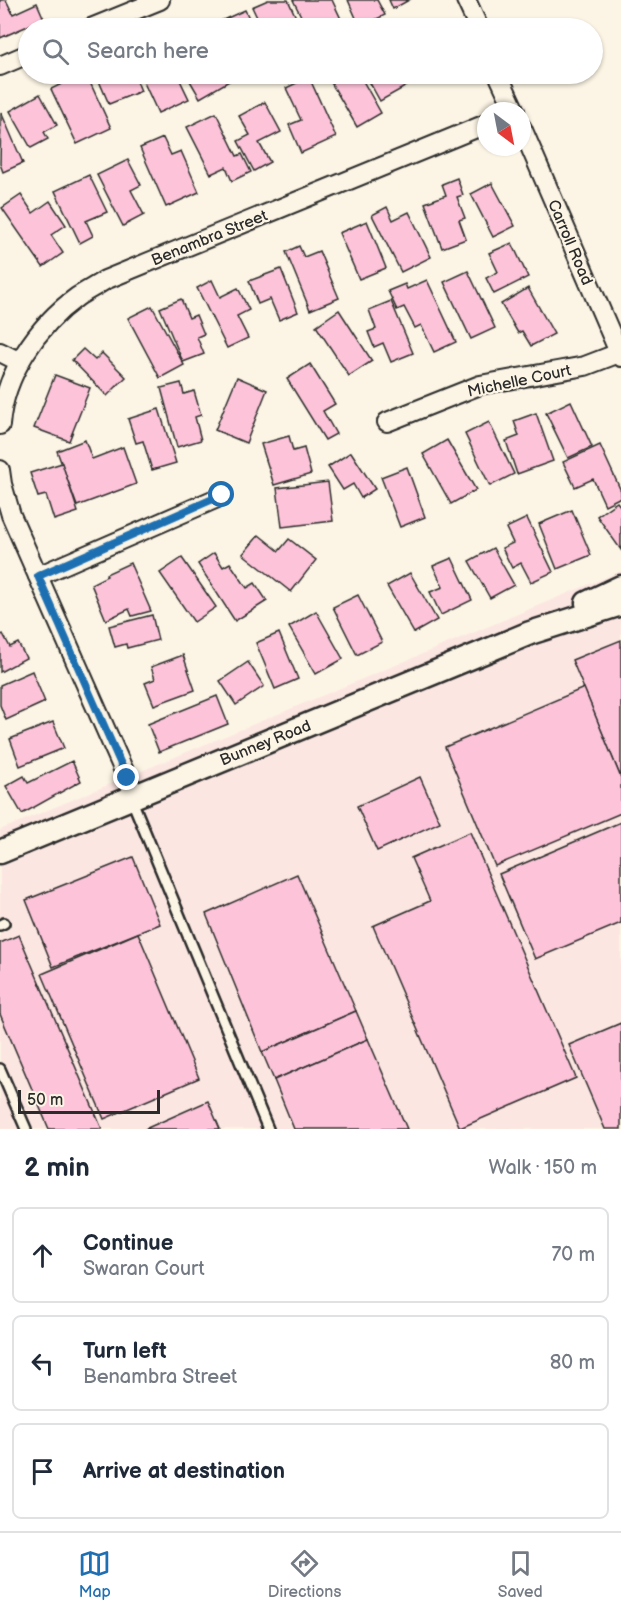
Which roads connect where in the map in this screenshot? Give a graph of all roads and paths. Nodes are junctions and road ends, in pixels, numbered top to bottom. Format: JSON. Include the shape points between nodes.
{"nodes":[{"id":1,"x":160,"y":0,"type":"edge"},
{"id":2,"x":466,"y":0,"type":"edge"},
{"id":3,"x":116,"y":18,"type":"edge"},
{"id":4,"x":474,"y":18,"type":"edge"},
{"id":5,"x":18,"y":58,"type":"edge"},
{"id":6,"x":0,"y":66,"type":"edge"},
{"id":7,"x":503,"y":84,"type":"edge"},
{"id":8,"x":511,"y":102,"type":"edge"},
{"id":9,"x":477,"y":128,"type":"edge"},
{"id":10,"x":531,"y":149,"type":"edge"},
{"id":11,"x":0,"y":352,"type":"edge"},
{"id":12,"x":620,"y":355,"type":"edge"},
{"id":13,"x":20,"y":362,"type":"junction"},
{"id":14,"x":387,"y":422,"type":"dead end"},
{"id":15,"x":0,"y":425,"type":"edge"},
{"id":16,"x":0,"y":470,"type":"edge"},
{"id":17,"x":222,"y":495,"type":"dead end"},
{"id":18,"x":38,"y":576,"type":"junction"},
{"id":19,"x":621,"y":587,"type":"edge"},
{"id":20,"x":621,"y":604,"type":"edge"},
{"id":21,"x":530,"y":633,"type":"junction"},
{"id":22,"x":133,"y":797,"type":"junction"},
{"id":23,"x":0,"y":852,"type":"edge"},
{"id":24,"x":0,"y":1069,"type":"edge"},
{"id":25,"x":26,"y":1129,"type":"edge"},
{"id":26,"x":268,"y":1129,"type":"edge"}],
"edges":[{"from":1,"to":3,"type":"street"},
{"from":2,"to":4,"type":"street"},
{"from":5,"to":6,"type":"street"},
{"from":7,"to":8,"type":"street"},
{"from":9,"to":13,"type":"street","name":"Benambra Street","via":[[105,280],[52,318]]},
{"from":10,"to":12,"type":"street","name":"Carroll Road"},
{"from":11,"to":13,"type":"street"},
{"from":12,"to":14,"type":"street","name":"Michelle Court","via":[[585,366],[480,385]]},
{"from":13,"to":15,"type":"street","name":"Benambra Street","via":[[8,389]]},
{"from":16,"to":18,"type":"street","via":[[11,515]]},
{"from":17,"to":18,"type":"street"},
{"from":18,"to":22,"type":"street"},
{"from":19,"to":21,"type":"street","name":"Bunney Road"},
{"from":20,"to":21,"type":"street","name":"Bunney Road"},
{"from":21,"to":22,"type":"street","name":"Bunney Road"},
{"from":22,"to":23,"type":"street","name":"Bunney Road"},
{"from":22,"to":26,"type":"lane"},
{"from":24,"to":25,"type":"lane"}]}
